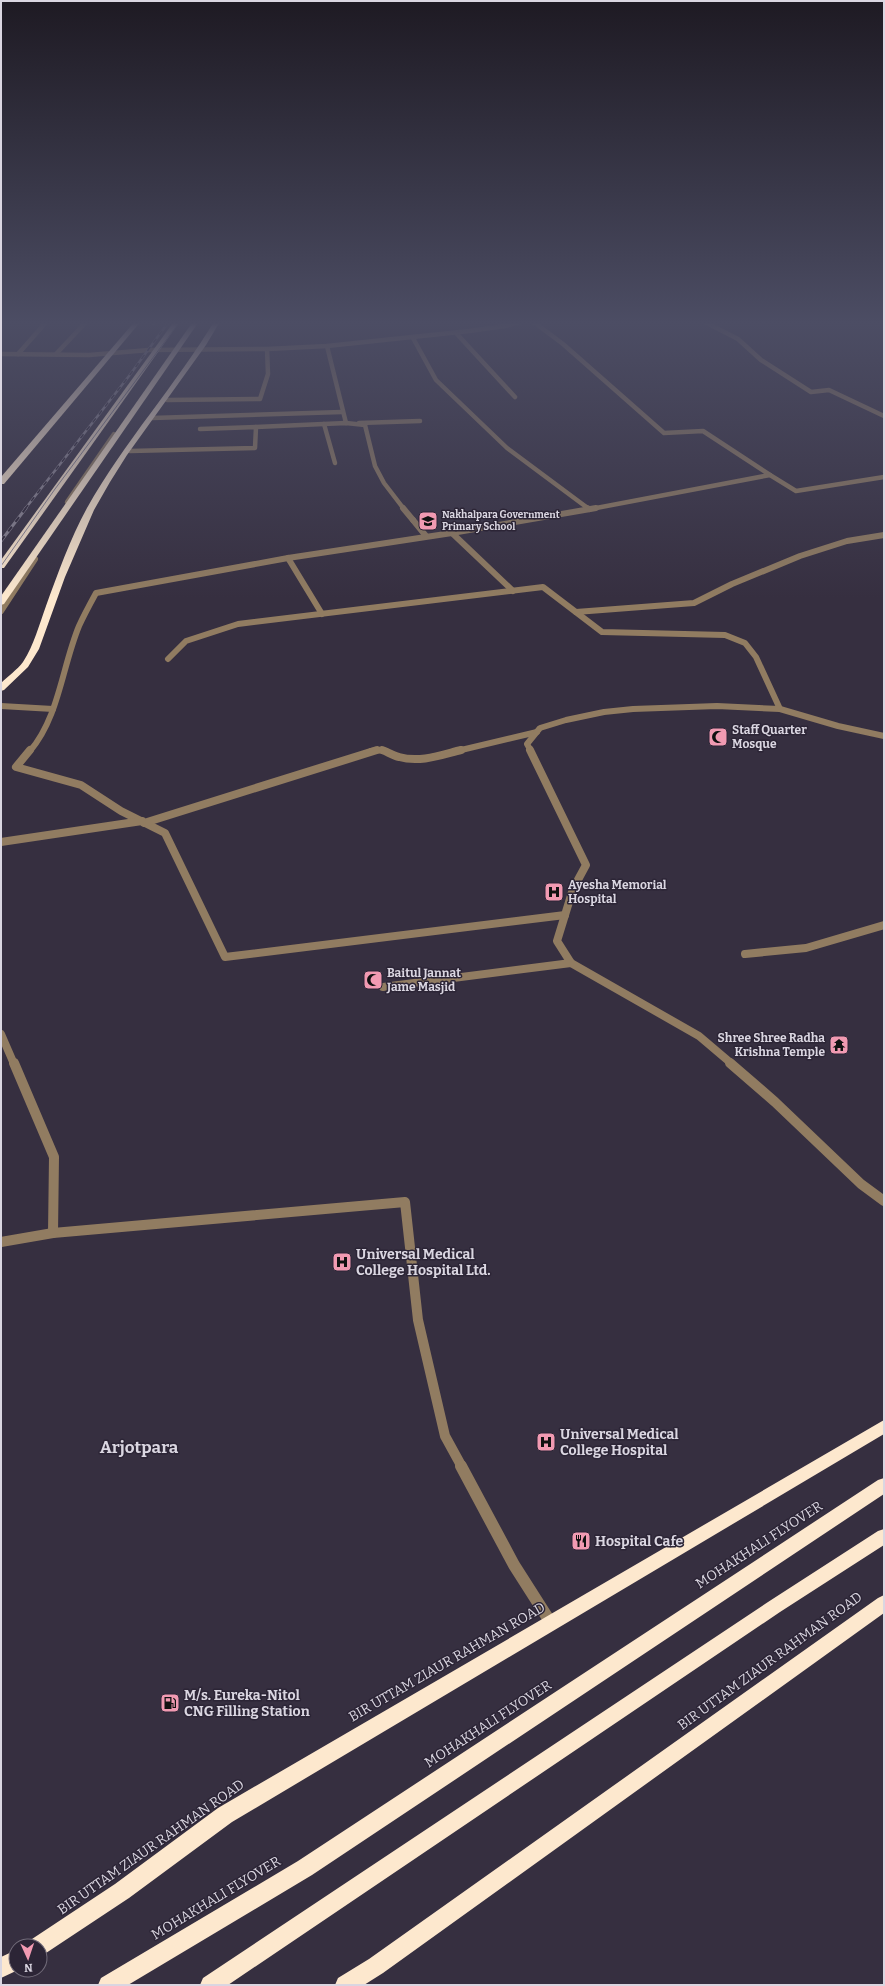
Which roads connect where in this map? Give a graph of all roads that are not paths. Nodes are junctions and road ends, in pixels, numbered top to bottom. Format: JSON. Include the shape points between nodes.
{"nodes":[{"id":1,"x":342,"y":412,"type":"edge"},
{"id":2,"x":60,"y":413,"type":"edge"},
{"id":3,"x":111,"y":413,"type":"edge"},
{"id":4,"x":130,"y":413,"type":"edge"},
{"id":5,"x":134,"y":413,"type":"edge"},
{"id":6,"x":154,"y":413,"type":"edge"},
{"id":7,"x":320,"y":413,"type":"edge"},
{"id":8,"x":470,"y":413,"type":"edge"},
{"id":9,"x":641,"y":413,"type":"edge"},
{"id":10,"x":152,"y":418,"type":"dead end"},
{"id":11,"x":420,"y":421,"type":"dead end"},
{"id":12,"x":346,"y":423,"type":"junction"},
{"id":13,"x":324,"y":424,"type":"junction"},
{"id":14,"x":362,"y":424,"type":"junction"},
{"id":15,"x":256,"y":427,"type":"junction"},
{"id":16,"x":200,"y":429,"type":"dead end"},
{"id":17,"x":130,"y":451,"type":"dead end"},
{"id":18,"x":20,"y":460,"type":"dead end"},
{"id":19,"x":335,"y":463,"type":"dead end"},
{"id":20,"x":770,"y":475,"type":"junction"},
{"id":21,"x":884,"y":477,"type":"edge"},
{"id":22,"x":1,"y":482,"type":"edge"},
{"id":23,"x":1,"y":486,"type":"edge"},
{"id":24,"x":589,"y":509,"type":"junction"},
{"id":25,"x":452,"y":533,"type":"junction"},
{"id":26,"x":884,"y":535,"type":"edge"},
{"id":27,"x":426,"y":536,"type":"junction"},
{"id":28,"x":288,"y":558,"type":"junction"},
{"id":29,"x":1,"y":566,"type":"edge"},
{"id":30,"x":513,"y":591,"type":"junction"},
{"id":31,"x":1,"y":602,"type":"edge"},
{"id":32,"x":1,"y":611,"type":"edge"},
{"id":33,"x":576,"y":612,"type":"junction"},
{"id":34,"x":322,"y":614,"type":"junction"},
{"id":35,"x":168,"y":659,"type":"dead end"},
{"id":36,"x":1,"y":688,"type":"edge"},
{"id":37,"x":1,"y":706,"type":"edge"},
{"id":38,"x":53,"y":709,"type":"junction"},
{"id":39,"x":780,"y":709,"type":"junction"},
{"id":40,"x":537,"y":732,"type":"junction"},
{"id":41,"x":884,"y":736,"type":"edge"},
{"id":42,"x":143,"y":822,"type":"junction"},
{"id":43,"x":1,"y":842,"type":"edge"},
{"id":44,"x":564,"y":915,"type":"junction"},
{"id":45,"x":884,"y":925,"type":"edge"},
{"id":46,"x":745,"y":954,"type":"dead end"},
{"id":47,"x":571,"y":963,"type":"junction"},
{"id":48,"x":383,"y":987,"type":"dead end"},
{"id":49,"x":1,"y":1034,"type":"edge"},
{"id":50,"x":884,"y":1201,"type":"edge"},
{"id":51,"x":54,"y":1233,"type":"junction"},
{"id":52,"x":1,"y":1242,"type":"edge"},
{"id":53,"x":884,"y":1426,"type":"edge"},
{"id":54,"x":884,"y":1485,"type":"edge"},
{"id":55,"x":884,"y":1536,"type":"edge"},
{"id":56,"x":884,"y":1603,"type":"edge"},
{"id":57,"x":551,"y":1624,"type":"junction"},
{"id":58,"x":48,"y":1940,"type":"edge"},
{"id":59,"x":108,"y":1985,"type":"edge"},
{"id":60,"x":210,"y":1985,"type":"edge"},
{"id":61,"x":345,"y":1985,"type":"edge"}],
"edges":[{"from":1,"to":12,"type":"street"},
{"from":2,"to":22,"type":"highway"},
{"from":3,"to":29,"type":"highway"},
{"from":4,"to":32,"type":"street","via":[[82,479]]},
{"from":5,"to":31,"type":"highway"},
{"from":6,"to":36,"type":"highway","via":[[124,454],[90,510],[61,577],[35,649],[24,665]]},
{"from":7,"to":10,"type":"street"},
{"from":8,"to":24,"type":"street","via":[[507,448]]},
{"from":9,"to":20,"type":"street","via":[[664,433],[703,431]]},
{"from":11,"to":14,"type":"street"},
{"from":12,"to":13,"type":"street"},
{"from":12,"to":14,"type":"street"},
{"from":13,"to":15,"type":"street"},
{"from":13,"to":19,"type":"street"},
{"from":14,"to":27,"type":"street","via":[[370,441],[372,458],[384,483]]},
{"from":15,"to":16,"type":"street"},
{"from":15,"to":17,"type":"street","via":[[256,448]]},
{"from":18,"to":23,"type":"street"},
{"from":20,"to":21,"type":"street","via":[[796,491]]},
{"from":20,"to":24,"type":"street"},
{"from":24,"to":25,"type":"street"},
{"from":25,"to":27,"type":"street"},
{"from":25,"to":30,"type":"street"},
{"from":26,"to":33,"type":"street","via":[[847,542],[800,556],[694,603]]},
{"from":27,"to":28,"type":"street"},
{"from":28,"to":34,"type":"street"},
{"from":28,"to":38,"type":"street","via":[[96,593],[79,626]]},
{"from":30,"to":33,"type":"street","via":[[543,587]]},
{"from":30,"to":34,"type":"street"},
{"from":33,"to":39,"type":"street","via":[[602,632],[725,634],[745,643],[756,657]]},
{"from":34,"to":35,"type":"street","via":[[238,624],[186,641]]},
{"from":37,"to":38,"type":"street"},
{"from":38,"to":42,"type":"street","via":[[37,743],[16,767],[81,785]]},
{"from":39,"to":40,"type":"street","via":[[717,706],[633,708],[566,720],[540,728]]},
{"from":39,"to":41,"type":"street"},
{"from":40,"to":42,"type":"street","via":[[426,759],[412,760],[380,750],[368,752]]},
{"from":40,"to":44,"type":"street","via":[[527,744],[586,865],[573,889]]},
{"from":42,"to":43,"type":"street"},
{"from":42,"to":44,"type":"street","via":[[165,833],[225,957]]},
{"from":44,"to":47,"type":"street","via":[[557,941]]},
{"from":45,"to":46,"type":"street","via":[[806,948]]},
{"from":47,"to":48,"type":"street"},
{"from":47,"to":50,"type":"street","via":[[699,1036]]},
{"from":49,"to":51,"type":"street","via":[[54,1157]]},
{"from":51,"to":52,"type":"street"},
{"from":51,"to":57,"type":"street","via":[[405,1202],[418,1320],[445,1436],[514,1565]]},
{"from":53,"to":57,"type":"highway","name":"BIR UTTAM ZIAUR RAHMAN ROAD"},
{"from":54,"to":59,"type":"highway","name":"MOHAKHALI FLYOVER","via":[[305,1868]]},
{"from":55,"to":60,"type":"highway"},
{"from":56,"to":61,"type":"highway","name":"BIR UTTAM ZIAUR RAHMAN ROAD","via":[[376,1966]]},
{"from":57,"to":58,"type":"highway","name":"BIR UTTAM ZIAUR RAHMAN ROAD","via":[[225,1815],[122,1891]]}]}
